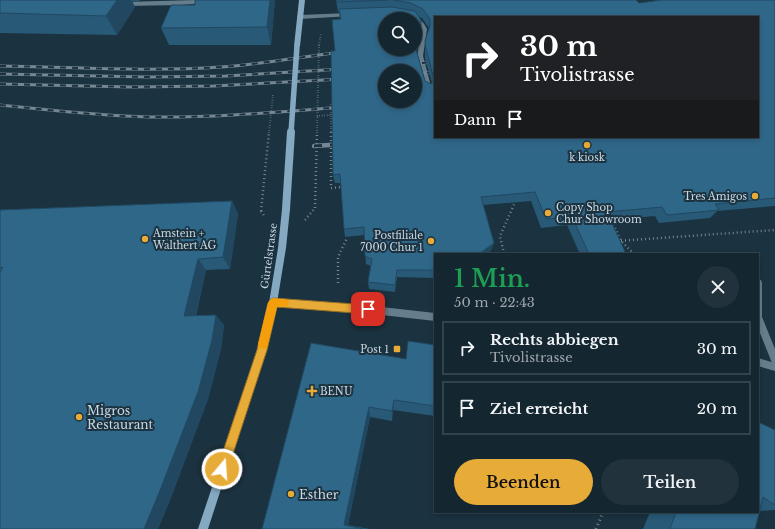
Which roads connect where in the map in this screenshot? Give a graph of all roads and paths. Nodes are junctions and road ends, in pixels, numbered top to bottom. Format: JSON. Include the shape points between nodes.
{"nodes":[{"id":1,"x":214,"y":0,"type":"edge"},
{"id":2,"x":302,"y":0,"type":"edge"},
{"id":3,"x":114,"y":4,"type":"edge"},
{"id":4,"x":178,"y":4,"type":"junction"},
{"id":5,"x":175,"y":10,"type":"edge"},
{"id":6,"x":353,"y":15,"type":"edge"},
{"id":7,"x":300,"y":17,"type":"junction"},
{"id":8,"x":422,"y":26,"type":"edge"},
{"id":9,"x":322,"y":33,"type":"dead end"},
{"id":10,"x":422,"y":46,"type":"edge"},
{"id":11,"x":421,"y":56,"type":"edge"},
{"id":12,"x":429,"y":90,"type":"edge"},
{"id":13,"x":273,"y":93,"type":"dead end"},
{"id":14,"x":338,"y":103,"type":"edge"},
{"id":15,"x":331,"y":115,"type":"junction"},
{"id":16,"x":317,"y":116,"type":"junction"},
{"id":17,"x":342,"y":180,"type":"edge"},
{"id":18,"x":343,"y":187,"type":"junction"},
{"id":19,"x":343,"y":191,"type":"edge"},
{"id":20,"x":517,"y":198,"type":"edge"},
{"id":21,"x":315,"y":208,"type":"dead end"},
{"id":22,"x":261,"y":211,"type":"dead end"},
{"id":23,"x":609,"y":214,"type":"edge"},
{"id":24,"x":775,"y":230,"type":"edge"},
{"id":25,"x":346,"y":238,"type":"edge"},
{"id":26,"x":614,"y":241,"type":"edge"},
{"id":27,"x":621,"y":241,"type":"junction"},
{"id":28,"x":504,"y":253,"type":"edge"},
{"id":29,"x":633,"y":253,"type":"edge"},
{"id":30,"x":338,"y":284,"type":"dead end"},
{"id":31,"x":273,"y":303,"type":"junction"},
{"id":32,"x":434,"y":317,"type":"edge"},
{"id":33,"x":759,"y":320,"type":"edge"},
{"id":34,"x":775,"y":360,"type":"edge"},
{"id":35,"x":759,"y":362,"type":"edge"},
{"id":36,"x":775,"y":367,"type":"edge"},
{"id":37,"x":603,"y":513,"type":"edge"},
{"id":38,"x":203,"y":529,"type":"edge"},
{"id":39,"x":596,"y":529,"type":"edge"}],
"edges":[{"from":1,"to":4,"type":"street"},
{"from":2,"to":7,"type":"street","name":"Gürtelstrasse"},
{"from":3,"to":4,"type":"street"},
{"from":4,"to":5,"type":"street"},
{"from":6,"to":7,"type":"street"},
{"from":7,"to":31,"type":"street","name":"Gürtelstrasse","bridge":true,"via":[[286,209]]},
{"from":8,"to":10,"type":"street","via":[[426,33]]},
{"from":9,"to":16,"type":"path","bridge":true,"via":[[319,45]]},
{"from":11,"to":12,"type":"street"},
{"from":13,"to":22,"type":"path","bridge":true},
{"from":14,"to":15,"type":"path","via":[[331,104]]},
{"from":15,"to":16,"type":"path"},
{"from":15,"to":18,"type":"path","via":[[331,188]]},
{"from":16,"to":21,"type":"path","bridge":true},
{"from":17,"to":18,"type":"path"},
{"from":18,"to":19,"type":"path"},
{"from":20,"to":28,"type":"path","via":[[500,236]]},
{"from":23,"to":27,"type":"path"},
{"from":24,"to":27,"type":"path"},
{"from":25,"to":30,"type":"path","via":[[338,257]]},
{"from":26,"to":27,"type":"path"},
{"from":27,"to":29,"type":"path"},
{"from":31,"to":32,"type":"street","via":[[355,308]]},
{"from":31,"to":38,"type":"street","name":"Gürtelstrasse","via":[[262,350]]},
{"from":33,"to":34,"type":"street"},
{"from":35,"to":36,"type":"street"},
{"from":37,"to":39,"type":"path"}]}
